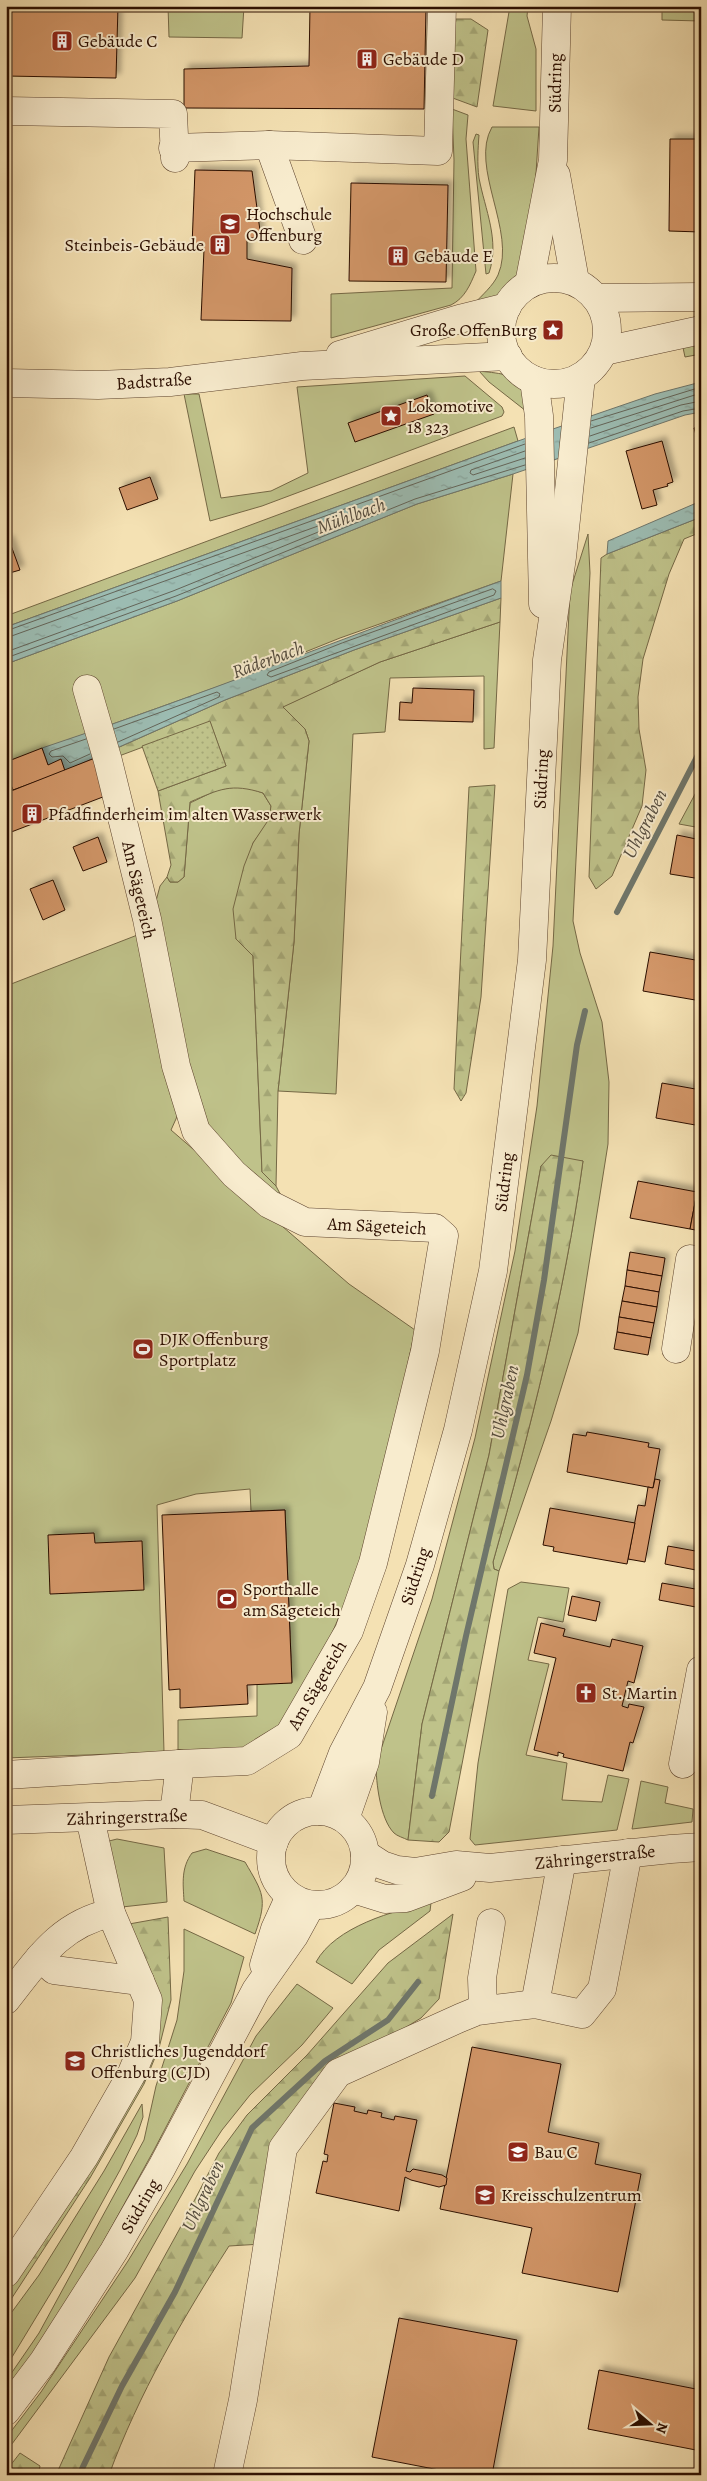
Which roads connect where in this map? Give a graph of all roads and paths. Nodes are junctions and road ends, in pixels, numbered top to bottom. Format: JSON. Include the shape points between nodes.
{"nodes":[{"id":1,"x":442,"y":6,"type":"edge"},
{"id":2,"x":557,"y":6,"type":"edge"},
{"id":3,"x":6,"y":111,"type":"edge"},
{"id":4,"x":269,"y":145,"type":"junction"},
{"id":5,"x":553,"y":160,"type":"junction"},
{"id":6,"x":303,"y":240,"type":"dead end"},
{"id":7,"x":575,"y":282,"type":"junction"},
{"id":8,"x":529,"y":284,"type":"junction"},
{"id":9,"x":701,"y":297,"type":"edge"},
{"id":10,"x":597,"y":298,"type":"junction"},
{"id":11,"x":507,"y":307,"type":"junction"},
{"id":12,"x":701,"y":330,"type":"edge"},
{"id":13,"x":604,"y":350,"type":"junction"},
{"id":14,"x":508,"y":356,"type":"junction"},
{"id":15,"x":302,"y":366,"type":"junction"},
{"id":16,"x":581,"y":377,"type":"junction"},
{"id":17,"x":534,"y":380,"type":"junction"},
{"id":18,"x":6,"y":383,"type":"edge"},
{"id":19,"x":547,"y":660,"type":"junction"},
{"id":20,"x":87,"y":689,"type":"dead end"},
{"id":21,"x":701,"y":1261,"type":"edge"},
{"id":22,"x":676,"y":1349,"type":"dead end"},
{"id":23,"x":701,"y":1670,"type":"edge"},
{"id":24,"x":180,"y":1764,"type":"junction"},
{"id":25,"x":683,"y":1764,"type":"dead end"},
{"id":26,"x":6,"y":1775,"type":"edge"},
{"id":27,"x":174,"y":1814,"type":"junction"},
{"id":28,"x":333,"y":1815,"type":"junction"},
{"id":29,"x":90,"y":1818,"type":"junction"},
{"id":30,"x":6,"y":1820,"type":"edge"},
{"id":31,"x":274,"y":1842,"type":"junction"},
{"id":32,"x":701,"y":1847,"type":"edge"},
{"id":33,"x":628,"y":1853,"type":"junction"},
{"id":34,"x":365,"y":1854,"type":"junction"},
{"id":35,"x":562,"y":1860,"type":"junction"},
{"id":36,"x":490,"y":1868,"type":"junction"},
{"id":37,"x":354,"y":1889,"type":"junction"},
{"id":38,"x":300,"y":1900,"type":"junction"},
{"id":39,"x":111,"y":1913,"type":"junction"},
{"id":40,"x":491,"y":1923,"type":"dead end"},
{"id":41,"x":40,"y":1957,"type":"junction"},
{"id":42,"x":140,"y":1981,"type":"junction"},
{"id":43,"x":6,"y":2000,"type":"edge"},
{"id":44,"x":536,"y":2004,"type":"junction"},
{"id":45,"x":483,"y":2010,"type":"junction"},
{"id":46,"x":6,"y":2273,"type":"edge"},
{"id":47,"x":6,"y":2411,"type":"edge"},
{"id":48,"x":227,"y":2475,"type":"edge"}],
"edges":[{"from":1,"to":4,"type":"street","via":[[438,151]]},
{"from":2,"to":5,"type":"street","name":"Südring"},
{"from":3,"to":4,"type":"street","via":[[173,114],[174,153]]},
{"from":4,"to":6,"type":"street"},
{"from":5,"to":7,"type":"street","name":"Südring"},
{"from":5,"to":8,"type":"street","name":"Südring"},
{"from":7,"to":8,"type":"street","via":[[552,277]]},
{"from":7,"to":10,"type":"street"},
{"from":8,"to":11,"type":"street"},
{"from":9,"to":10,"type":"street"},
{"from":10,"to":13,"type":"street","via":[[605,314],[608,333]]},
{"from":11,"to":14,"type":"street","via":[[502,323],[502,340]]},
{"from":11,"to":15,"type":"street","name":"Badstraße"},
{"from":12,"to":13,"type":"street"},
{"from":13,"to":16,"type":"street","via":[[593,367]]},
{"from":14,"to":15,"type":"street","name":"Badstraße"},
{"from":14,"to":17,"type":"street","via":[[515,366]]},
{"from":15,"to":18,"type":"street","name":"Badstraße","via":[[170,382],[98,385]]},
{"from":16,"to":17,"type":"street","via":[[557,384]]},
{"from":16,"to":19,"type":"street","name":"Südring"},
{"from":17,"to":19,"type":"street","name":"Südring","via":[[539,416]]},
{"from":19,"to":28,"type":"street","name":"Südring","via":[[532,960],[493,1271],[458,1430],[420,1565],[377,1688],[365,1762]]},
{"from":20,"to":24,"type":"street","name":"Am Sägeteich","via":[[147,918],[176,1066],[196,1131],[234,1174],[269,1204],[305,1222],[435,1228],[444,1236],[425,1351],[373,1563],[349,1631],[289,1734],[247,1761]]},
{"from":21,"to":22,"type":"street","via":[[690,1258]]},
{"from":23,"to":25,"type":"street"},
{"from":24,"to":26,"type":"street"},
{"from":24,"to":27,"type":"street"},
{"from":27,"to":29,"type":"street","name":"Zähringerstraße"},
{"from":27,"to":31,"type":"street","name":"Zähringerstraße","via":[[202,1815]]},
{"from":28,"to":31,"type":"street","via":[[295,1817],[279,1832]]},
{"from":28,"to":34,"type":"street","via":[[353,1826],[362,1840]]},
{"from":29,"to":30,"type":"street","name":"Zähringerstraße"},
{"from":29,"to":39,"type":"street"},
{"from":31,"to":38,"type":"street","via":[[271,1858],[274,1874],[281,1887]]},
{"from":32,"to":33,"type":"street","name":"Zähringerstraße"},
{"from":33,"to":35,"type":"street","name":"Zähringerstraße"},
{"from":33,"to":44,"type":"street","via":[[602,1989],[582,2014]]},
{"from":34,"to":36,"type":"street","name":"Zähringerstraße","via":[[397,1870],[415,1872],[456,1865]]},
{"from":34,"to":37,"type":"street","via":[[364,1869]]},
{"from":35,"to":36,"type":"street","name":"Zähringerstraße"},
{"from":35,"to":44,"type":"street"},
{"from":36,"to":37,"type":"street","name":"Zähringerstraße","via":[[406,1898],[386,1899]]},
{"from":37,"to":38,"type":"street","via":[[335,1902]]},
{"from":38,"to":47,"type":"street","name":"Südring","via":[[294,1936],[256,1990],[114,2251],[43,2362]]},
{"from":39,"to":41,"type":"street","via":[[75,1925]]},
{"from":39,"to":42,"type":"street"},
{"from":40,"to":45,"type":"street","via":[[482,1978]]},
{"from":41,"to":42,"type":"street","via":[[54,1970]]},
{"from":41,"to":43,"type":"street"},
{"from":42,"to":46,"type":"street","via":[[148,2000],[145,2042],[131,2075],[84,2157]]},
{"from":44,"to":45,"type":"street"},
{"from":45,"to":48,"type":"street","via":[[338,2073],[283,2148],[243,2400]]}]}
